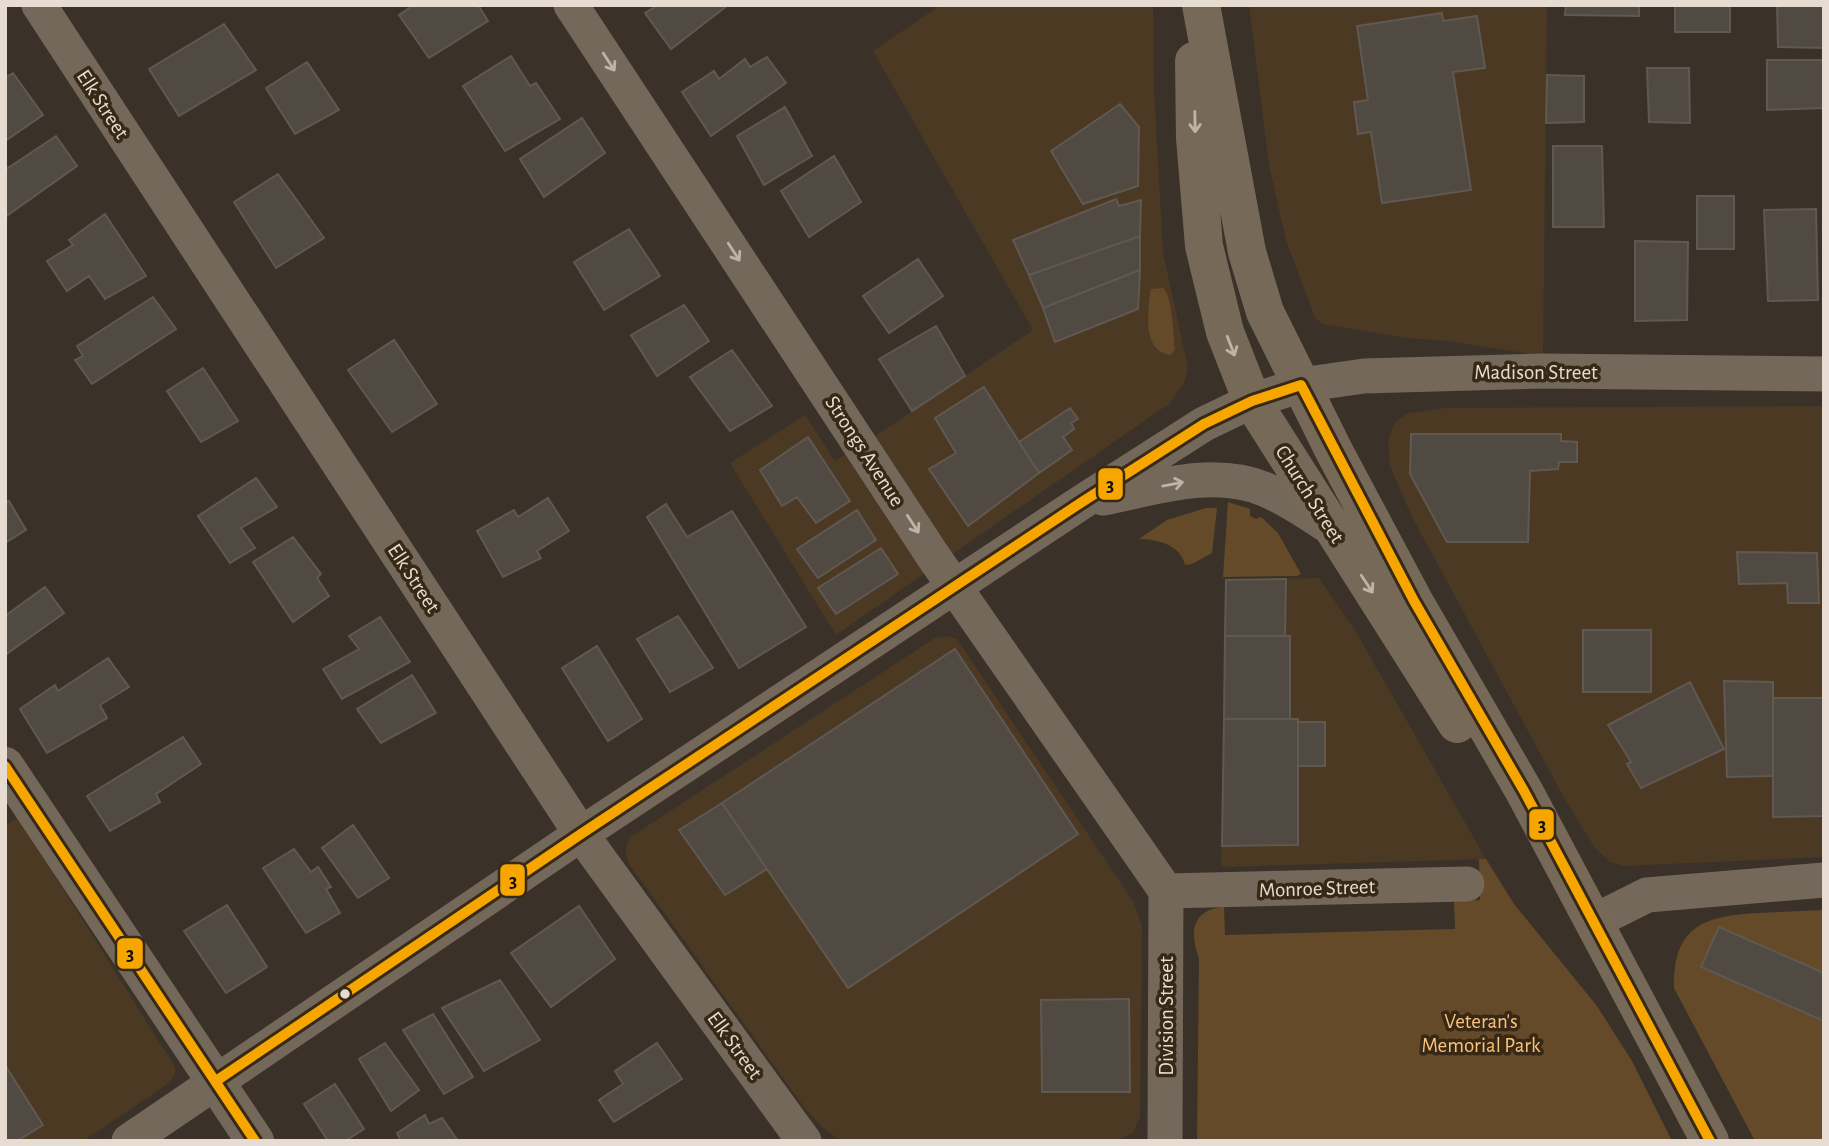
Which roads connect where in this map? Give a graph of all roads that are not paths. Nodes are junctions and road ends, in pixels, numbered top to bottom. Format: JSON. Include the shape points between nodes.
{"nodes":[{"id":1,"x":39,"y":5,"type":"edge"},
{"id":2,"x":571,"y":5,"type":"edge"},
{"id":3,"x":1193,"y":5,"type":"edge"},
{"id":4,"x":1201,"y":5,"type":"edge"},
{"id":5,"x":1824,"y":374,"type":"edge"},
{"id":6,"x":1301,"y":385,"type":"junction"},
{"id":7,"x":1252,"y":401,"type":"junction"},
{"id":8,"x":1082,"y":502,"type":"junction"},
{"id":9,"x":1330,"y":527,"type":"junction"},
{"id":10,"x":955,"y":586,"type":"junction"},
{"id":11,"x":5,"y":766,"type":"edge"},
{"id":12,"x":581,"y":834,"type":"junction"},
{"id":13,"x":1824,"y":880,"type":"edge"},
{"id":14,"x":1467,"y":884,"type":"dead end"},
{"id":15,"x":1166,"y":891,"type":"junction"},
{"id":16,"x":1593,"y":922,"type":"junction"},
{"id":17,"x":216,"y":1081,"type":"junction"},
{"id":18,"x":129,"y":1141,"type":"edge"},
{"id":19,"x":255,"y":1141,"type":"edge"},
{"id":20,"x":804,"y":1141,"type":"edge"},
{"id":21,"x":1165,"y":1141,"type":"edge"},
{"id":22,"x":1710,"y":1141,"type":"edge"}],
"edges":[{"from":1,"to":12,"type":"street","name":"Elk Street"},
{"from":2,"to":10,"type":"street","name":"Strongs Avenue","one_way":true},
{"from":3,"to":7,"type":"main road","name":"Church Street","one_way":true,"via":[[1195,138],[1203,246],[1225,332]]},
{"from":4,"to":6,"type":"main road","name":"Church Street","via":[[1247,253],[1265,312]]},
{"from":5,"to":6,"type":"street","name":"Madison Street","via":[[1451,372],[1364,376]]},
{"from":6,"to":7,"type":"street","name":"Madison Street"},
{"from":6,"to":16,"type":"main road","name":"Church Street","via":[[1414,601],[1524,791]]},
{"from":7,"to":8,"type":"street","name":"Madison Street","via":[[1204,424]]},
{"from":7,"to":9,"type":"main road","name":"Church Street"},
{"from":8,"to":9,"type":"street","one_way":true,"via":[[1184,482],[1228,479],[1266,490]]},
{"from":8,"to":10,"type":"street","name":"Madison Street"},
{"from":9,"to":16,"type":"main road","name":"Church Street","one_way":true,"via":[[1558,876]]},
{"from":10,"to":12,"type":"street","name":"Madison Street"},
{"from":10,"to":15,"type":"street","name":"Strongs Avenue"},
{"from":11,"to":17,"type":"street"},
{"from":12,"to":17,"type":"street","name":"Madison Street"},
{"from":12,"to":20,"type":"street","name":"Elk Street"},
{"from":13,"to":16,"type":"street","via":[[1647,895]]},
{"from":14,"to":15,"type":"street","name":"Monroe Street"},
{"from":15,"to":21,"type":"street","name":"Division Street"},
{"from":16,"to":22,"type":"main road","name":"Church Street"},
{"from":17,"to":18,"type":"street","name":"Madison Street"},
{"from":17,"to":19,"type":"street"}]}
